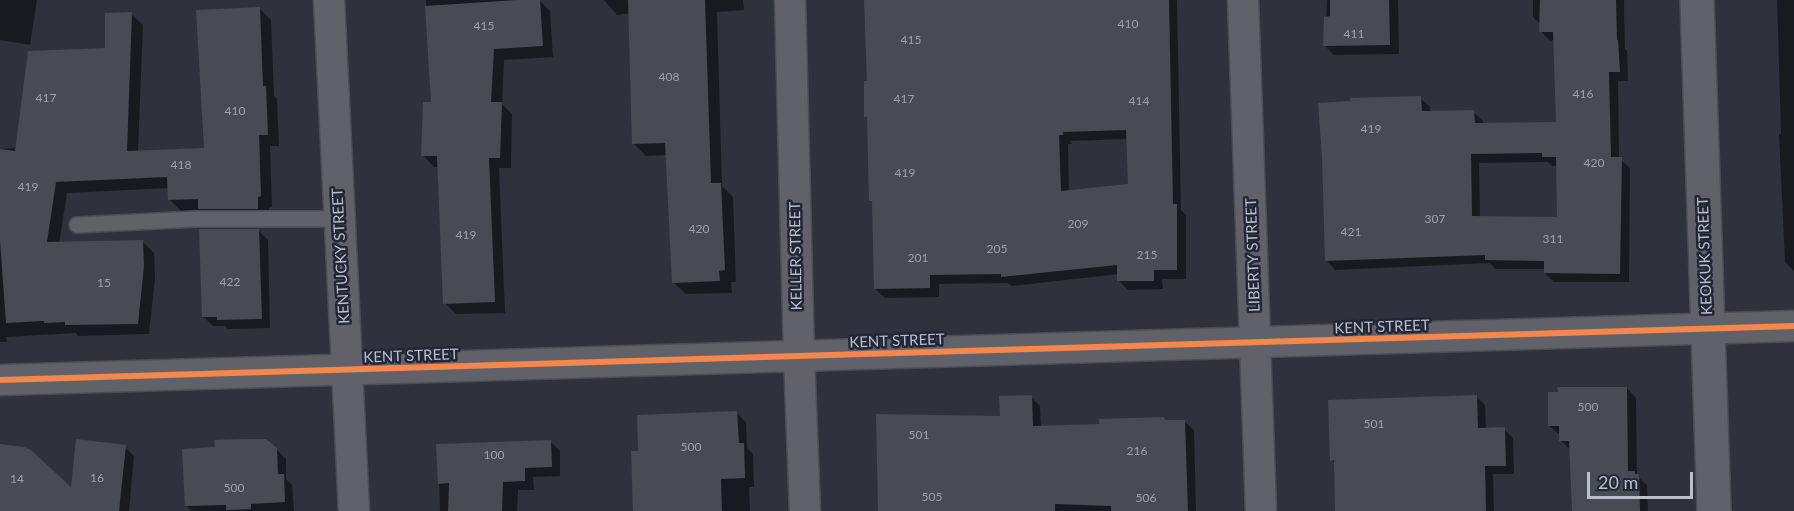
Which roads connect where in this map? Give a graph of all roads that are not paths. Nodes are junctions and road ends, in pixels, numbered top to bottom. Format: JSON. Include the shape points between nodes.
{"nodes":[{"id":1,"x":329,"y":0,"type":"edge"},
{"id":2,"x":790,"y":0,"type":"edge"},
{"id":3,"x":1244,"y":0,"type":"edge"},
{"id":4,"x":1697,"y":0,"type":"edge"},
{"id":5,"x":339,"y":219,"type":"junction"},
{"id":6,"x":77,"y":225,"type":"dead end"},
{"id":7,"x":1794,"y":326,"type":"edge"},
{"id":8,"x":1708,"y":330,"type":"junction"},
{"id":9,"x":1256,"y":342,"type":"junction"},
{"id":10,"x":799,"y":356,"type":"junction"},
{"id":11,"x":347,"y":370,"type":"junction"},
{"id":12,"x":0,"y":380,"type":"edge"},
{"id":13,"x":354,"y":511,"type":"edge"},
{"id":14,"x":805,"y":511,"type":"edge"},
{"id":15,"x":1261,"y":511,"type":"edge"},
{"id":16,"x":1714,"y":511,"type":"edge"}],
"edges":[{"from":1,"to":5,"type":"street","name":"KENTUCKY STREET"},
{"from":2,"to":10,"type":"street","name":"KELLER STREET"},
{"from":3,"to":9,"type":"street","name":"LIBERTY STREET"},
{"from":4,"to":8,"type":"street","name":"KEOKUK STREET"},
{"from":5,"to":6,"type":"lane","via":[[197,219]]},
{"from":5,"to":11,"type":"street","name":"KENTUCKY STREET"},
{"from":7,"to":8,"type":"street","name":"KENT STREET"},
{"from":8,"to":9,"type":"street","name":"KENT STREET"},
{"from":8,"to":16,"type":"street","name":"KEOKUK STREET"},
{"from":9,"to":10,"type":"street","name":"KENT STREET"},
{"from":9,"to":15,"type":"street","name":"LIBERTY STREET"},
{"from":10,"to":11,"type":"street","name":"KENT STREET"},
{"from":10,"to":14,"type":"street","name":"KELLER STREET"},
{"from":11,"to":12,"type":"street","name":"KENT STREET"},
{"from":11,"to":13,"type":"street","name":"KENTUCKY STREET"}]}
